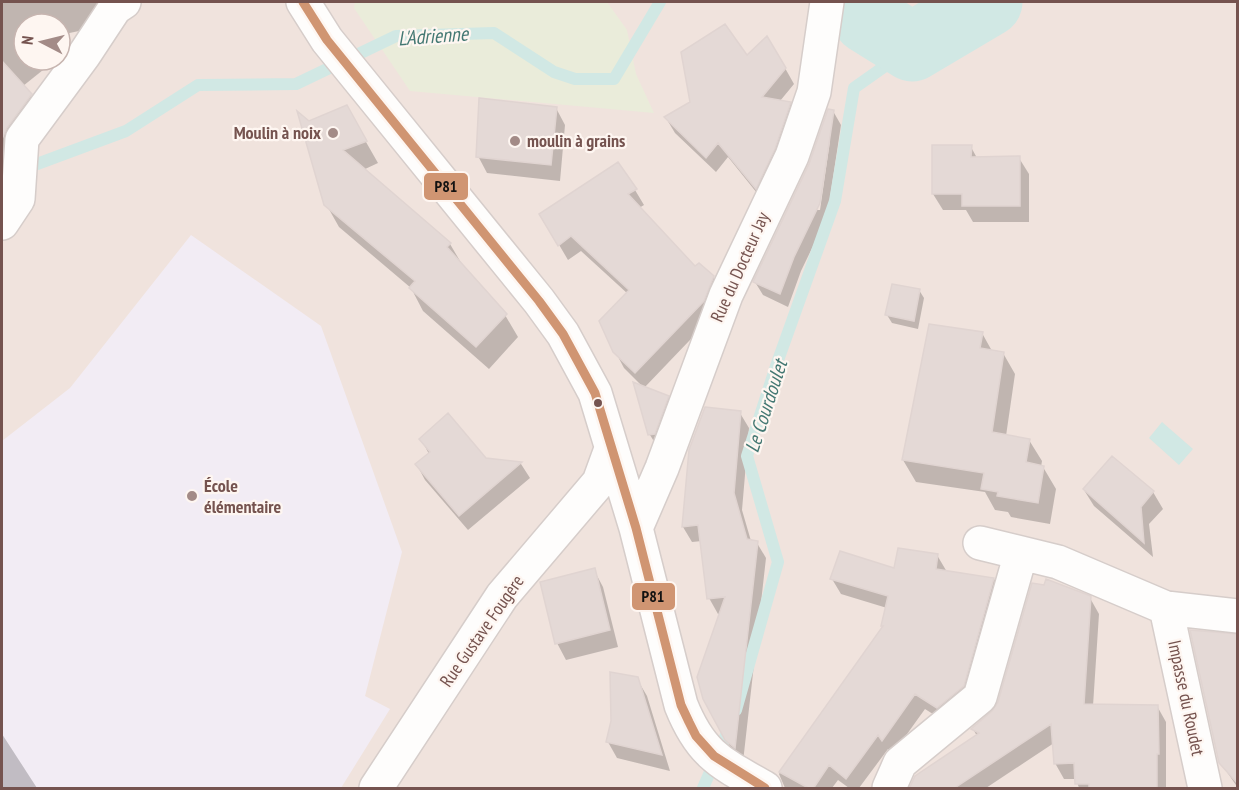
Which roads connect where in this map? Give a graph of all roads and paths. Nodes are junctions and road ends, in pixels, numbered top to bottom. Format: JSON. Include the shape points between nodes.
{"nodes":[{"id":1,"x":124,"y":2,"type":"edge"},
{"id":2,"x":827,"y":2,"type":"edge"},
{"id":3,"x":310,"y":13,"type":"edge"},
{"id":4,"x":10,"y":211,"type":"edge"},
{"id":5,"x":611,"y":449,"type":"junction"},
{"id":6,"x":636,"y":528,"type":"junction"},
{"id":7,"x":980,"y":543,"type":"dead end"},
{"id":8,"x":1021,"y":553,"type":"junction"},
{"id":9,"x":1166,"y":608,"type":"junction"},
{"id":10,"x":1238,"y":616,"type":"edge"},
{"id":11,"x":376,"y":789,"type":"edge"},
{"id":12,"x":765,"y":789,"type":"edge"},
{"id":13,"x":889,"y":789,"type":"edge"},
{"id":14,"x":1205,"y":789,"type":"edge"}],
"edges":[{"from":1,"to":4,"type":"street","via":[[115,8],[22,139]]},
{"from":2,"to":6,"type":"street","name":"Rue du Docteur Jay","via":[[814,92],[792,156],[726,295]]},
{"from":3,"to":5,"type":"street","via":[[327,40],[563,334],[595,393]]},
{"from":5,"to":6,"type":"street"},
{"from":5,"to":11,"type":"street","name":"Rue Gustave Fougère","via":[[599,482],[502,596]]},
{"from":6,"to":12,"type":"street","via":[[681,705],[693,733],[710,754]]},
{"from":7,"to":8,"type":"street"},
{"from":8,"to":9,"type":"street","via":[[1058,562]]},
{"from":8,"to":13,"type":"street","via":[[980,697],[900,763]]},
{"from":9,"to":10,"type":"street"},
{"from":9,"to":14,"type":"street","name":"Impasse du Roudet"}]}
